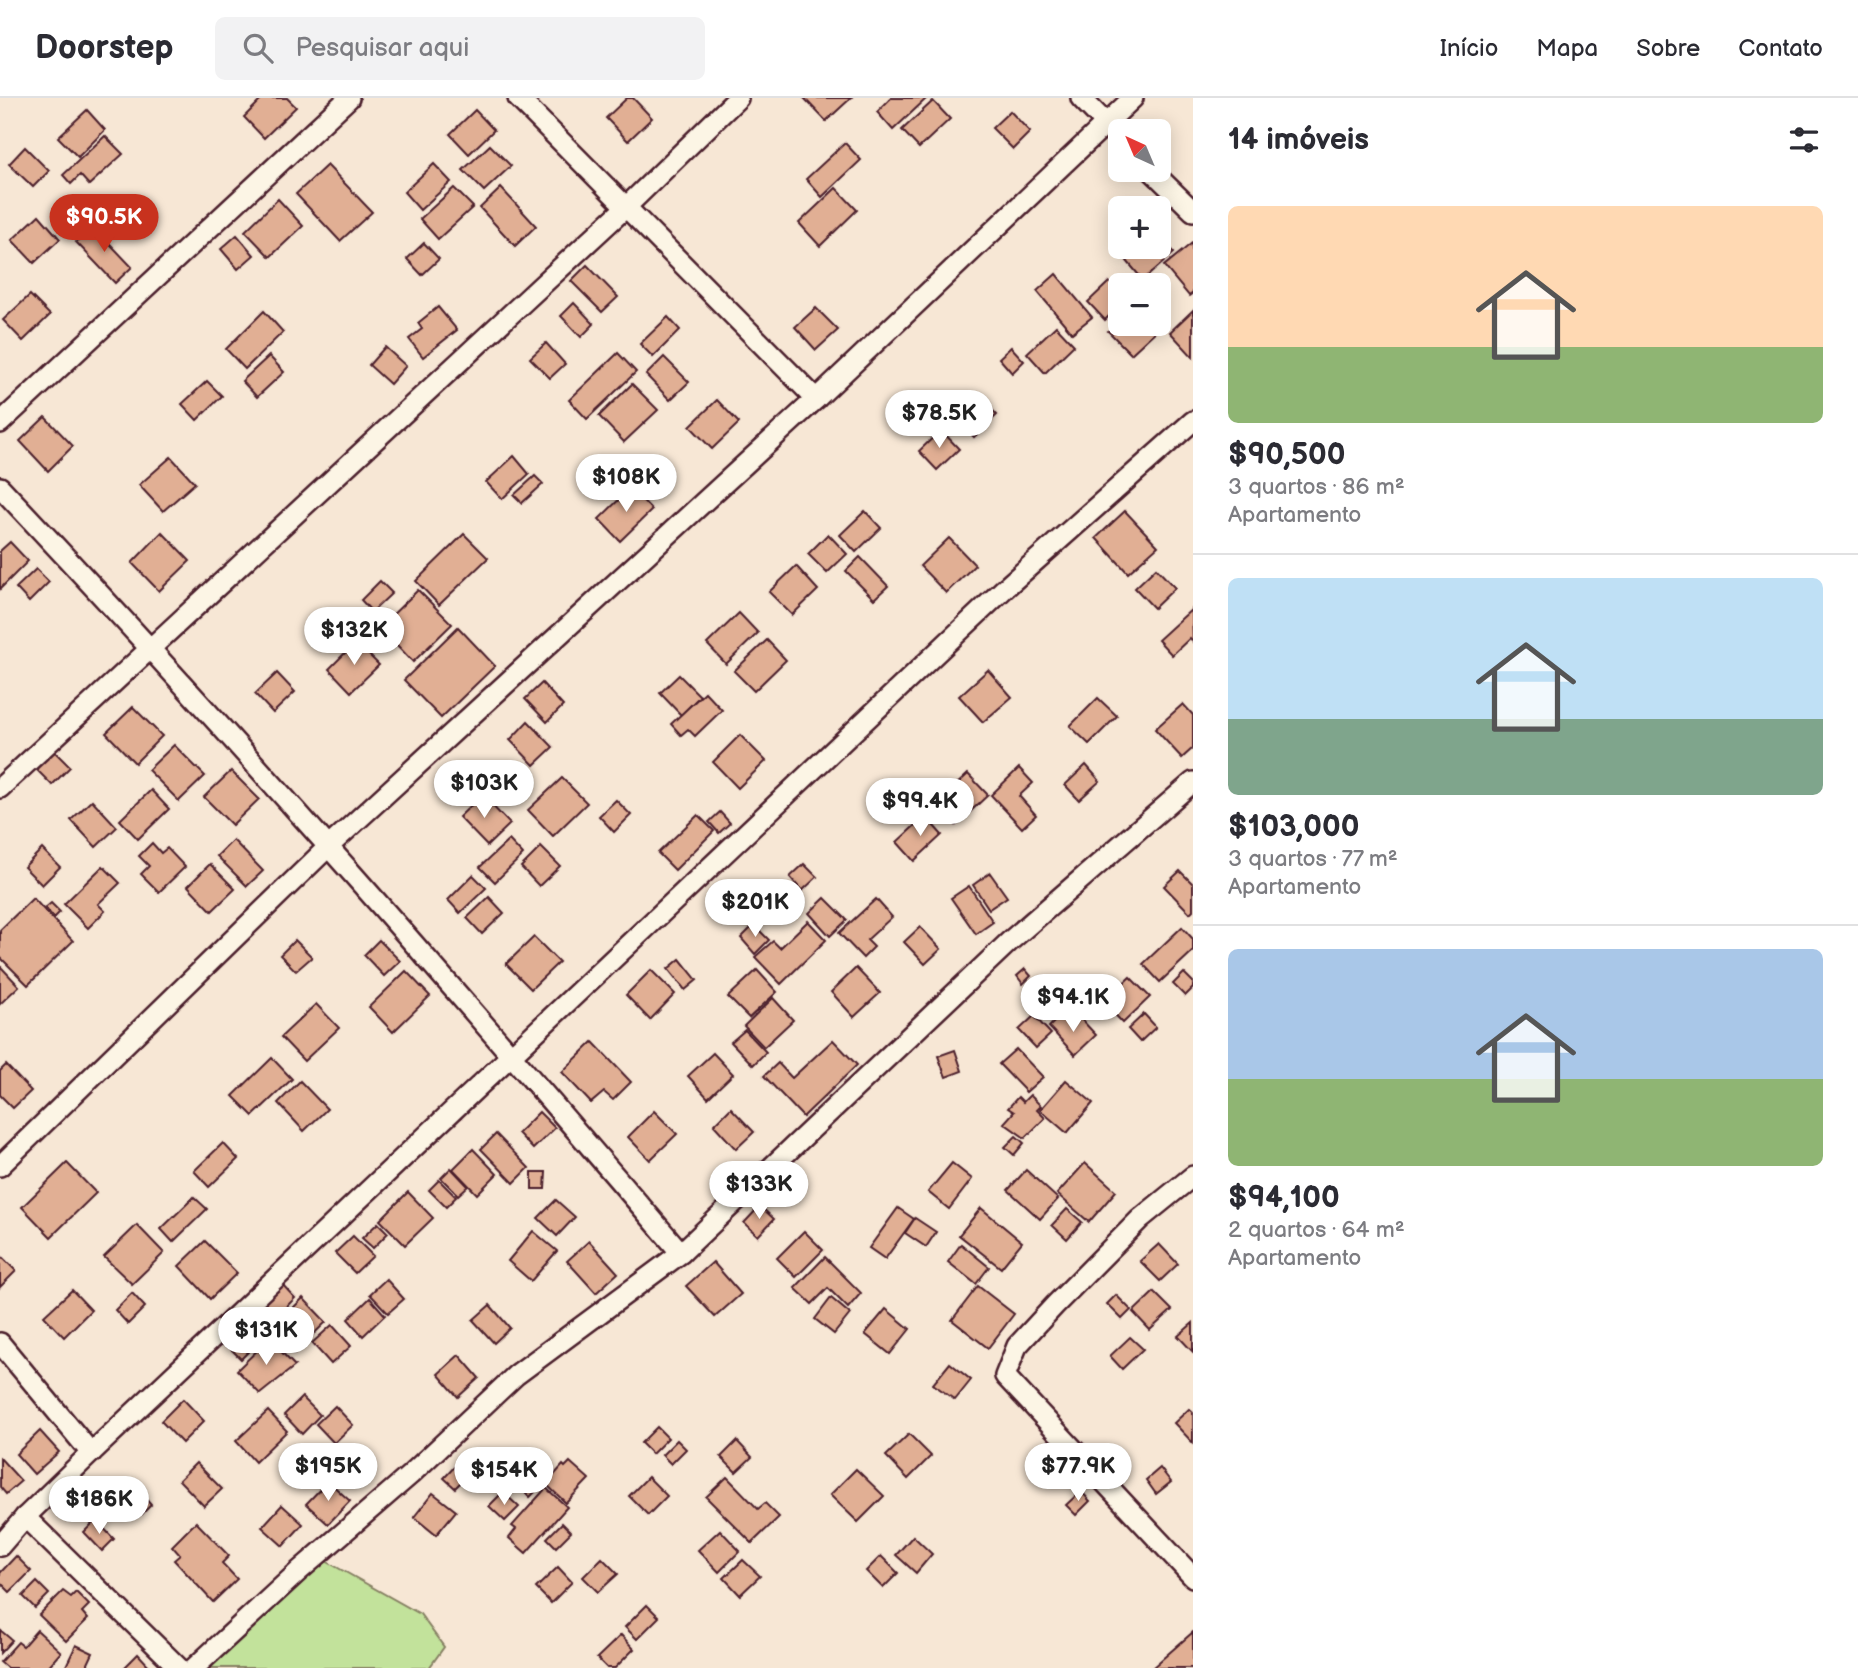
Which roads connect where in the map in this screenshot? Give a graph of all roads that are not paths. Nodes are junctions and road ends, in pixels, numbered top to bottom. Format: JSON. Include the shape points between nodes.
{"nodes":[{"id":1,"x":349,"y":98,"type":"edge"},
{"id":2,"x":519,"y":98,"type":"edge"},
{"id":3,"x":738,"y":98,"type":"edge"},
{"id":4,"x":1081,"y":98,"type":"edge"},
{"id":5,"x":1133,"y":98,"type":"edge"},
{"id":6,"x":1105,"y":124,"type":"junction"},
{"id":7,"x":1108,"y":127,"type":"edge"},
{"id":8,"x":1163,"y":182,"type":"edge"},
{"id":9,"x":625,"y":208,"type":"junction"},
{"id":10,"x":1193,"y":211,"type":"edge"},
{"id":11,"x":816,"y":399,"type":"junction"},
{"id":12,"x":1193,"y":421,"type":"edge"},
{"id":13,"x":0,"y":422,"type":"edge"},
{"id":14,"x":0,"y":486,"type":"edge"},
{"id":15,"x":151,"y":647,"type":"junction"},
{"id":16,"x":1193,"y":782,"type":"edge"},
{"id":17,"x":0,"y":788,"type":"edge"},
{"id":18,"x":327,"y":848,"type":"junction"},
{"id":19,"x":511,"y":1054,"type":"junction"},
{"id":20,"x":0,"y":1166,"type":"edge"},
{"id":21,"x":1193,"y":1176,"type":"edge"},
{"id":22,"x":681,"y":1253,"type":"junction"},
{"id":23,"x":0,"y":1343,"type":"edge"},
{"id":24,"x":91,"y":1453,"type":"junction"},
{"id":25,"x":25,"y":1517,"type":"junction"},
{"id":26,"x":0,"y":1546,"type":"edge"},
{"id":27,"x":1193,"y":1577,"type":"edge"},
{"id":28,"x":179,"y":1668,"type":"edge"},
{"id":29,"x":194,"y":1668,"type":"edge"}],
"edges":[{"from":1,"to":13,"type":"street"},
{"from":2,"to":9,"type":"street"},
{"from":3,"to":9,"type":"street"},
{"from":4,"to":6,"type":"street"},
{"from":5,"to":6,"type":"street"},
{"from":6,"to":7,"type":"street"},
{"from":6,"to":11,"type":"street"},
{"from":8,"to":10,"type":"street"},
{"from":9,"to":11,"type":"street"},
{"from":9,"to":15,"type":"street"},
{"from":11,"to":18,"type":"street"},
{"from":12,"to":19,"type":"street","via":[[1004,589]]},
{"from":14,"to":15,"type":"street"},
{"from":15,"to":17,"type":"street"},
{"from":15,"to":18,"type":"street"},
{"from":16,"to":22,"type":"street","via":[[980,968]]},
{"from":18,"to":19,"type":"street"},
{"from":18,"to":20,"type":"street"},
{"from":19,"to":22,"type":"street"},
{"from":19,"to":24,"type":"street"},
{"from":21,"to":27,"type":"street","via":[[1140,1219],[1055,1305],[1017,1346],[1005,1376]]},
{"from":22,"to":29,"type":"street","via":[[516,1375]]},
{"from":23,"to":24,"type":"street"},
{"from":24,"to":25,"type":"street"},
{"from":25,"to":26,"type":"street"},
{"from":25,"to":28,"type":"street"}]}
